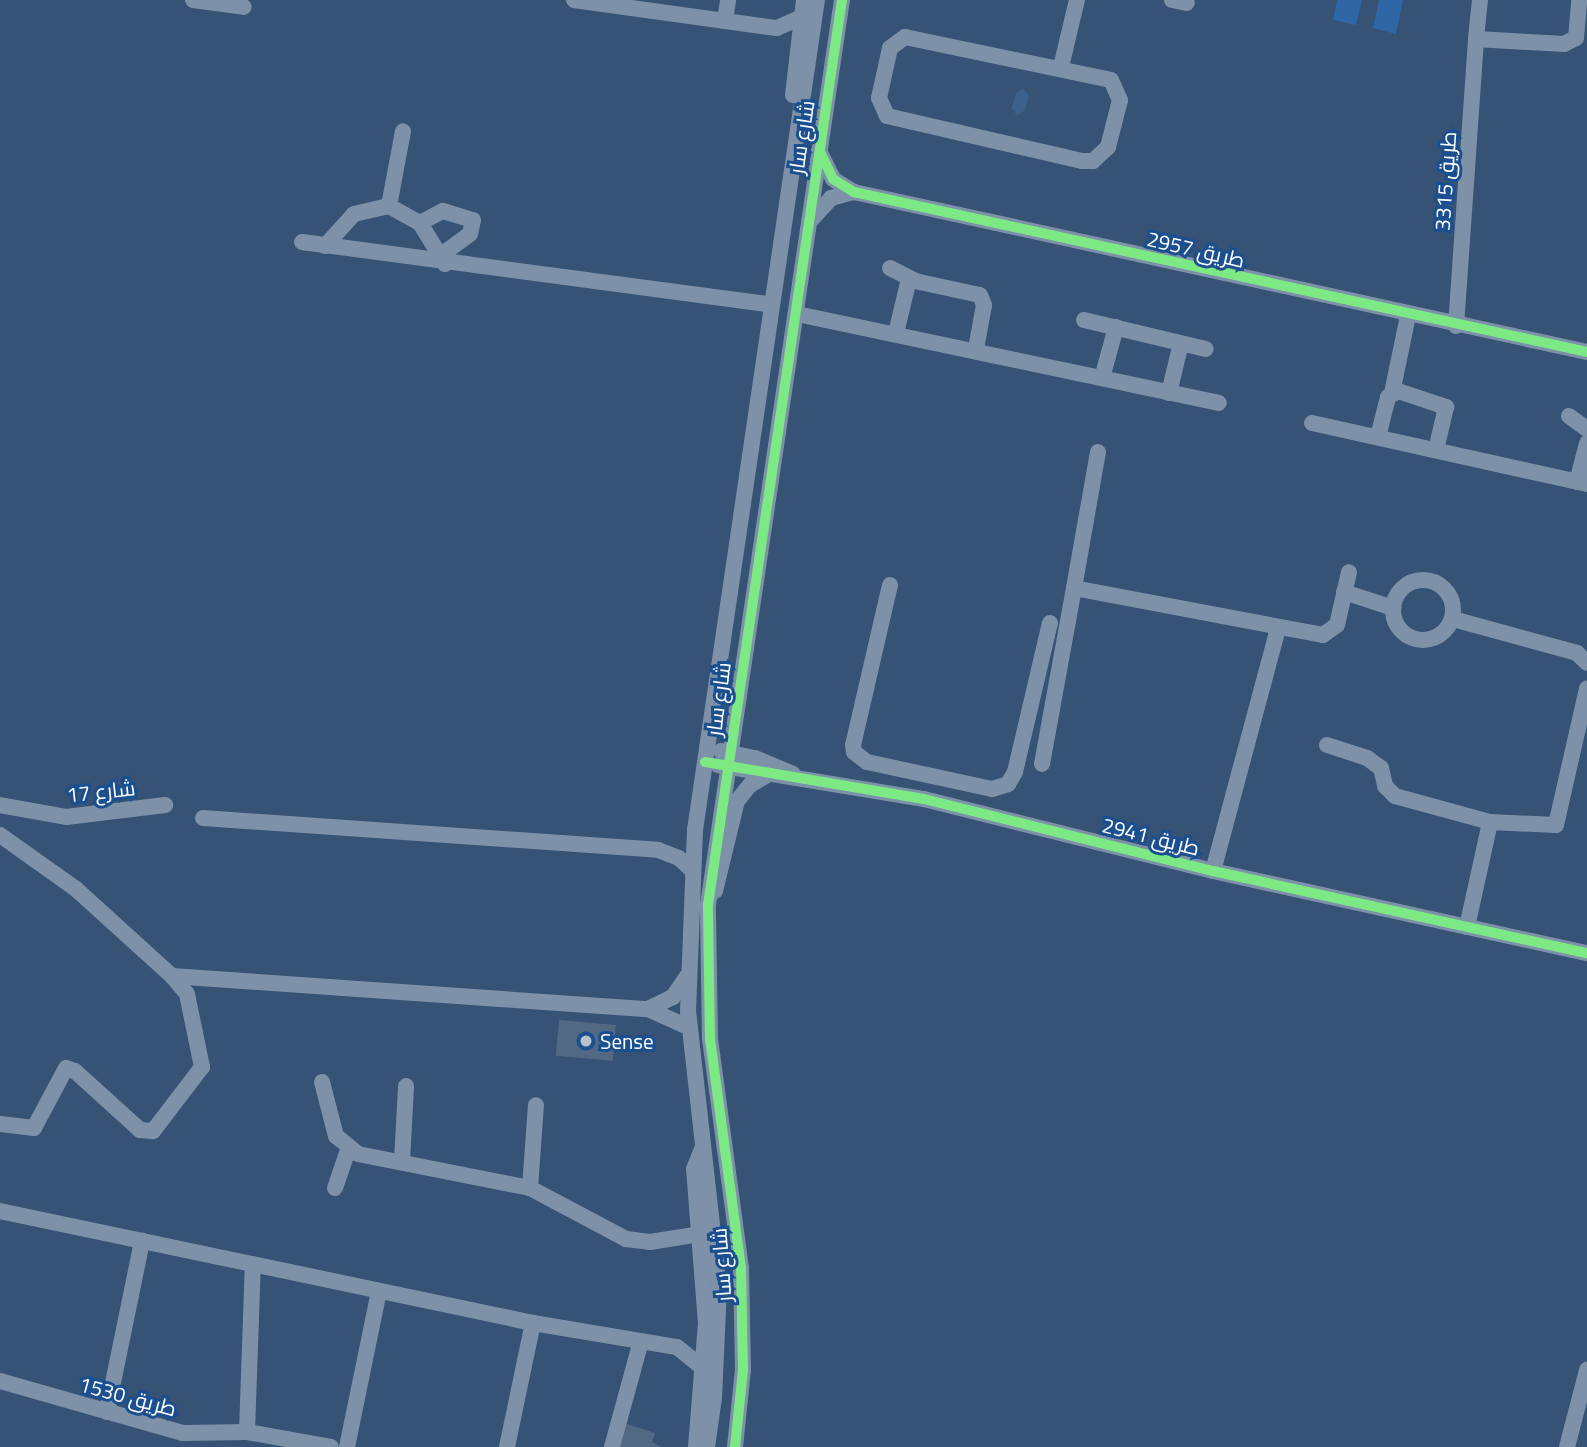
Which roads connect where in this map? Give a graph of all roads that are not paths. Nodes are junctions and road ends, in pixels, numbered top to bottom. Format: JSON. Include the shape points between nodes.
{"nodes":[{"id":1,"x":193,"y":0,"type":"edge"},
{"id":2,"x":574,"y":0,"type":"edge"},
{"id":3,"x":728,"y":0,"type":"edge"},
{"id":4,"x":804,"y":0,"type":"edge"},
{"id":5,"x":817,"y":0,"type":"edge"},
{"id":6,"x":842,"y":0,"type":"edge"},
{"id":7,"x":1077,"y":0,"type":"edge"},
{"id":8,"x":1480,"y":0,"type":"edge"},
{"id":9,"x":1579,"y":0,"type":"edge"},
{"id":10,"x":244,"y":7,"type":"dead end"},
{"id":11,"x":802,"y":17,"type":"junction"},
{"id":12,"x":725,"y":20,"type":"junction"},
{"id":13,"x":777,"y":28,"type":"junction"},
{"id":14,"x":1476,"y":39,"type":"junction"},
{"id":15,"x":798,"y":50,"type":"junction"},
{"id":16,"x":1060,"y":67,"type":"junction"},
{"id":17,"x":799,"y":115,"type":"junction"},
{"id":18,"x":402,"y":131,"type":"dead end"},
{"id":19,"x":818,"y":149,"type":"junction"},
{"id":20,"x":854,"y":192,"type":"junction"},
{"id":21,"x":389,"y":206,"type":"junction"},
{"id":22,"x":808,"y":222,"type":"junction"},
{"id":23,"x":420,"y":223,"type":"junction"},
{"id":24,"x":302,"y":242,"type":"dead end"},
{"id":25,"x":325,"y":246,"type":"junction"},
{"id":26,"x":443,"y":259,"type":"junction"},
{"id":27,"x":890,"y":268,"type":"dead end"},
{"id":28,"x":909,"y":279,"type":"junction"},
{"id":29,"x":772,"y":305,"type":"junction"},
{"id":30,"x":797,"y":314,"type":"junction"},
{"id":31,"x":1408,"y":316,"type":"junction"},
{"id":32,"x":1084,"y":320,"type":"dead end"},
{"id":33,"x":1456,"y":326,"type":"junction"},
{"id":34,"x":1116,"y":327,"type":"junction"},
{"id":35,"x":895,"y":333,"type":"junction"},
{"id":36,"x":1181,"y":343,"type":"junction"},
{"id":37,"x":976,"y":349,"type":"junction"},
{"id":38,"x":1206,"y":349,"type":"dead end"},
{"id":39,"x":1587,"y":352,"type":"edge"},
{"id":40,"x":1102,"y":378,"type":"junction"},
{"id":41,"x":1169,"y":393,"type":"junction"},
{"id":42,"x":1392,"y":393,"type":"junction"},
{"id":43,"x":1219,"y":403,"type":"dead end"},
{"id":44,"x":1569,"y":416,"type":"dead end"},
{"id":45,"x":1312,"y":422,"type":"dead end"},
{"id":46,"x":1587,"y":429,"type":"edge"},
{"id":47,"x":1378,"y":437,"type":"junction"},
{"id":48,"x":1587,"y":443,"type":"edge"},
{"id":49,"x":1436,"y":450,"type":"junction"},
{"id":50,"x":1098,"y":452,"type":"dead end"},
{"id":51,"x":1582,"y":483,"type":"edge"},
{"id":52,"x":1349,"y":572,"type":"dead end"},
{"id":53,"x":890,"y":585,"type":"dead end"},
{"id":54,"x":1074,"y":588,"type":"junction"},
{"id":55,"x":1344,"y":592,"type":"junction"},
{"id":56,"x":1393,"y":608,"type":"junction"},
{"id":57,"x":1453,"y":619,"type":"junction"},
{"id":58,"x":1050,"y":623,"type":"dead end"},
{"id":59,"x":1278,"y":628,"type":"junction"},
{"id":60,"x":1587,"y":663,"type":"edge"},
{"id":61,"x":1587,"y":688,"type":"edge"},
{"id":62,"x":1327,"y":745,"type":"dead end"},
{"id":63,"x":707,"y":756,"type":"junction"},
{"id":64,"x":729,"y":760,"type":"junction"},
{"id":65,"x":1042,"y":764,"type":"dead end"},
{"id":66,"x":767,"y":775,"type":"junction"},
{"id":67,"x":930,"y":776,"type":"junction"},
{"id":68,"x":798,"y":777,"type":"junction"},
{"id":69,"x":924,"y":799,"type":"junction"},
{"id":70,"x":0,"y":805,"type":"edge"},
{"id":71,"x":165,"y":805,"type":"dead end"},
{"id":72,"x":203,"y":818,"type":"dead end"},
{"id":73,"x":1490,"y":822,"type":"junction"},
{"id":74,"x":695,"y":830,"type":"junction"},
{"id":75,"x":0,"y":835,"type":"edge"},
{"id":76,"x":658,"y":850,"type":"junction"},
{"id":77,"x":692,"y":870,"type":"junction"},
{"id":78,"x":1213,"y":871,"type":"junction"},
{"id":79,"x":708,"y":905,"type":"junction"},
{"id":80,"x":1467,"y":927,"type":"junction"},
{"id":81,"x":1587,"y":953,"type":"edge"},
{"id":82,"x":172,"y":976,"type":"junction"},
{"id":83,"x":687,"y":976,"type":"junction"},
{"id":84,"x":648,"y":1009,"type":"junction"},
{"id":85,"x":690,"y":1028,"type":"junction"},
{"id":86,"x":322,"y":1082,"type":"dead end"},
{"id":87,"x":406,"y":1086,"type":"dead end"},
{"id":88,"x":536,"y":1105,"type":"dead end"},
{"id":89,"x":0,"y":1124,"type":"edge"},
{"id":90,"x":703,"y":1147,"type":"junction"},
{"id":91,"x":348,"y":1150,"type":"junction"},
{"id":92,"x":402,"y":1161,"type":"junction"},
{"id":93,"x":335,"y":1188,"type":"dead end"},
{"id":94,"x":530,"y":1188,"type":"junction"},
{"id":95,"x":0,"y":1211,"type":"edge"},
{"id":96,"x":701,"y":1234,"type":"junction"},
{"id":97,"x":142,"y":1241,"type":"junction"},
{"id":98,"x":253,"y":1264,"type":"junction"},
{"id":99,"x":379,"y":1291,"type":"junction"},
{"id":100,"x":533,"y":1323,"type":"junction"},
{"id":101,"x":706,"y":1324,"type":"junction"},
{"id":102,"x":641,"y":1341,"type":"junction"},
{"id":103,"x":677,"y":1347,"type":"junction"},
{"id":104,"x":704,"y":1369,"type":"junction"},
{"id":105,"x":1587,"y":1370,"type":"edge"},
{"id":106,"x":0,"y":1381,"type":"edge"},
{"id":107,"x":107,"y":1412,"type":"junction"},
{"id":108,"x":247,"y":1433,"type":"junction"},
{"id":109,"x":331,"y":1447,"type":"edge"},
{"id":110,"x":347,"y":1447,"type":"edge"},
{"id":111,"x":506,"y":1447,"type":"edge"},
{"id":112,"x":612,"y":1447,"type":"edge"},
{"id":113,"x":696,"y":1447,"type":"edge"},
{"id":114,"x":706,"y":1447,"type":"edge"},
{"id":115,"x":735,"y":1447,"type":"edge"},
{"id":116,"x":1567,"y":1447,"type":"edge"}],
"edges":[{"from":1,"to":10,"type":"street"},
{"from":2,"to":12,"type":"street"},
{"from":3,"to":12,"type":"street"},
{"from":4,"to":11,"type":"street"},
{"from":5,"to":17,"type":"street","name":"شارع سار"},
{"from":6,"to":19,"type":"street","name":"شارع سار"},
{"from":7,"to":16,"type":"street"},
{"from":8,"to":14,"type":"street","name":"طريق 3315"},
{"from":9,"to":14,"type":"street","via":[[1576,38],[1569,44]]},
{"from":11,"to":13,"type":"street"},
{"from":11,"to":15,"type":"street"},
{"from":12,"to":13,"type":"street"},
{"from":13,"to":15,"type":"street"},
{"from":14,"to":33,"type":"street","name":"طريق 3315"},
{"from":15,"to":17,"type":"street","via":[[793,90]]},
{"from":16,"to":16,"type":"street","via":[[905,37],[890,48],[879,98],[887,116],[896,121],[1093,161],[1108,148],[1120,92],[1111,80]]},
{"from":17,"to":29,"type":"street","name":"شارع سار"},
{"from":18,"to":21,"type":"street"},
{"from":19,"to":20,"type":"street","name":"طريق 2957","via":[[833,179]]},
{"from":19,"to":22,"type":"street","name":"شارع سار"},
{"from":20,"to":22,"type":"street","via":[[831,198]]},
{"from":20,"to":31,"type":"street","name":"طريق 2957"},
{"from":21,"to":23,"type":"street"},
{"from":21,"to":25,"type":"street","via":[[354,214]]},
{"from":22,"to":30,"type":"street","name":"شارع سار"},
{"from":23,"to":26,"type":"street"},
{"from":23,"to":26,"type":"street","via":[[443,211],[473,220],[470,234]]},
{"from":24,"to":25,"type":"street"},
{"from":25,"to":26,"type":"street"},
{"from":26,"to":29,"type":"street"},
{"from":27,"to":28,"type":"street"},
{"from":28,"to":35,"type":"street"},
{"from":28,"to":37,"type":"street","via":[[980,295],[984,305]]},
{"from":29,"to":63,"type":"street","name":"شارع سار"},
{"from":30,"to":35,"type":"street"},
{"from":30,"to":64,"type":"street","name":"شارع سار"},
{"from":31,"to":33,"type":"street","name":"طريق 2957"},
{"from":31,"to":42,"type":"street"},
{"from":32,"to":34,"type":"street"},
{"from":33,"to":39,"type":"street","name":"طريق 2957"},
{"from":34,"to":36,"type":"street"},
{"from":34,"to":40,"type":"street"},
{"from":35,"to":37,"type":"street"},
{"from":36,"to":38,"type":"street"},
{"from":36,"to":41,"type":"street"},
{"from":37,"to":40,"type":"street"},
{"from":40,"to":41,"type":"street"},
{"from":41,"to":43,"type":"street"},
{"from":42,"to":47,"type":"street"},
{"from":42,"to":49,"type":"street","via":[[1444,404]]},
{"from":44,"to":46,"type":"street"},
{"from":45,"to":47,"type":"street"},
{"from":47,"to":49,"type":"street"},
{"from":48,"to":51,"type":"street"},
{"from":49,"to":51,"type":"street"},
{"from":50,"to":54,"type":"street"},
{"from":52,"to":55,"type":"street"},
{"from":53,"to":67,"type":"street","via":[[854,752],[867,762]]},
{"from":54,"to":59,"type":"street"},
{"from":54,"to":65,"type":"street"},
{"from":55,"to":56,"type":"street"},
{"from":55,"to":59,"type":"street","via":[[1332,633]]},
{"from":56,"to":57,"type":"street","via":[[1397,624],[1417,639],[1441,634]]},
{"from":56,"to":57,"type":"street","via":[[1403,588],[1423,580],[1450,596]]},
{"from":57,"to":60,"type":"street","via":[[1577,653]]},
{"from":58,"to":67,"type":"street","via":[[1008,784],[992,789]]},
{"from":59,"to":78,"type":"street"},
{"from":61,"to":73,"type":"street","via":[[1556,825]]},
{"from":62,"to":73,"type":"street","via":[[1367,758],[1381,768],[1385,786],[1395,796]]},
{"from":63,"to":64,"type":"street","name":"طريق 2941"},
{"from":63,"to":74,"type":"street","name":"شارع سار"},
{"from":64,"to":66,"type":"street","name":"طريق 2941"},
{"from":64,"to":68,"type":"street","name":"طريق 2941","via":[[770,763]]},
{"from":64,"to":79,"type":"street","name":"شارع سار"},
{"from":66,"to":68,"type":"street","name":"طريق 2941"},
{"from":66,"to":79,"type":"street","via":[[750,785],[737,801],[719,882]]},
{"from":67,"to":69,"type":"street"},
{"from":68,"to":69,"type":"street","name":"طريق 2941"},
{"from":69,"to":78,"type":"street","name":"طريق 2941"},
{"from":70,"to":71,"type":"street","name":"شارع 17","via":[[66,817]]},
{"from":72,"to":76,"type":"street"},
{"from":73,"to":80,"type":"street"},
{"from":74,"to":76,"type":"street"},
{"from":74,"to":77,"type":"street","name":"شارع سار"},
{"from":75,"to":82,"type":"street","via":[[76,889]]},
{"from":76,"to":77,"type":"street","via":[[679,858]]},
{"from":77,"to":83,"type":"street","name":"شارع سار"},
{"from":78,"to":80,"type":"street","name":"طريق 2941"},
{"from":79,"to":115,"type":"street","name":"شارع سار","via":[[710,1039],[741,1268],[743,1370]]},
{"from":80,"to":81,"type":"street","name":"طريق 2941"},
{"from":82,"to":84,"type":"street"},
{"from":82,"to":89,"type":"street","via":[[187,994],[202,1067],[153,1131],[141,1130],[66,1068],[34,1128]]},
{"from":83,"to":84,"type":"street","via":[[673,997]]},
{"from":83,"to":85,"type":"street","name":"شارع سار"},
{"from":84,"to":85,"type":"street"},
{"from":85,"to":90,"type":"street","name":"شارع سار"},
{"from":86,"to":91,"type":"street","via":[[336,1136]]},
{"from":87,"to":92,"type":"street"},
{"from":88,"to":94,"type":"street"},
{"from":90,"to":96,"type":"street","via":[[694,1169]]},
{"from":90,"to":114,"type":"street","name":"شارع سار","via":[[719,1287],[714,1398]]},
{"from":91,"to":92,"type":"street"},
{"from":91,"to":93,"type":"street"},
{"from":92,"to":94,"type":"street"},
{"from":94,"to":96,"type":"street","via":[[626,1239],[650,1242]]},
{"from":95,"to":97,"type":"street"},
{"from":96,"to":101,"type":"street"},
{"from":97,"to":98,"type":"street"},
{"from":97,"to":107,"type":"street"},
{"from":98,"to":99,"type":"street"},
{"from":98,"to":108,"type":"street"},
{"from":99,"to":100,"type":"street"},
{"from":99,"to":110,"type":"street"},
{"from":100,"to":102,"type":"street"},
{"from":100,"to":111,"type":"street"},
{"from":101,"to":103,"type":"street"},
{"from":101,"to":104,"type":"street"},
{"from":102,"to":103,"type":"street"},
{"from":102,"to":112,"type":"street"},
{"from":103,"to":104,"type":"street"},
{"from":104,"to":113,"type":"street"},
{"from":105,"to":116,"type":"street"},
{"from":106,"to":107,"type":"street","name":"طريق 1530"},
{"from":107,"to":108,"type":"street","name":"طريق 1530","via":[[183,1433]]},
{"from":108,"to":109,"type":"street","name":"طريق 1530"}]}
